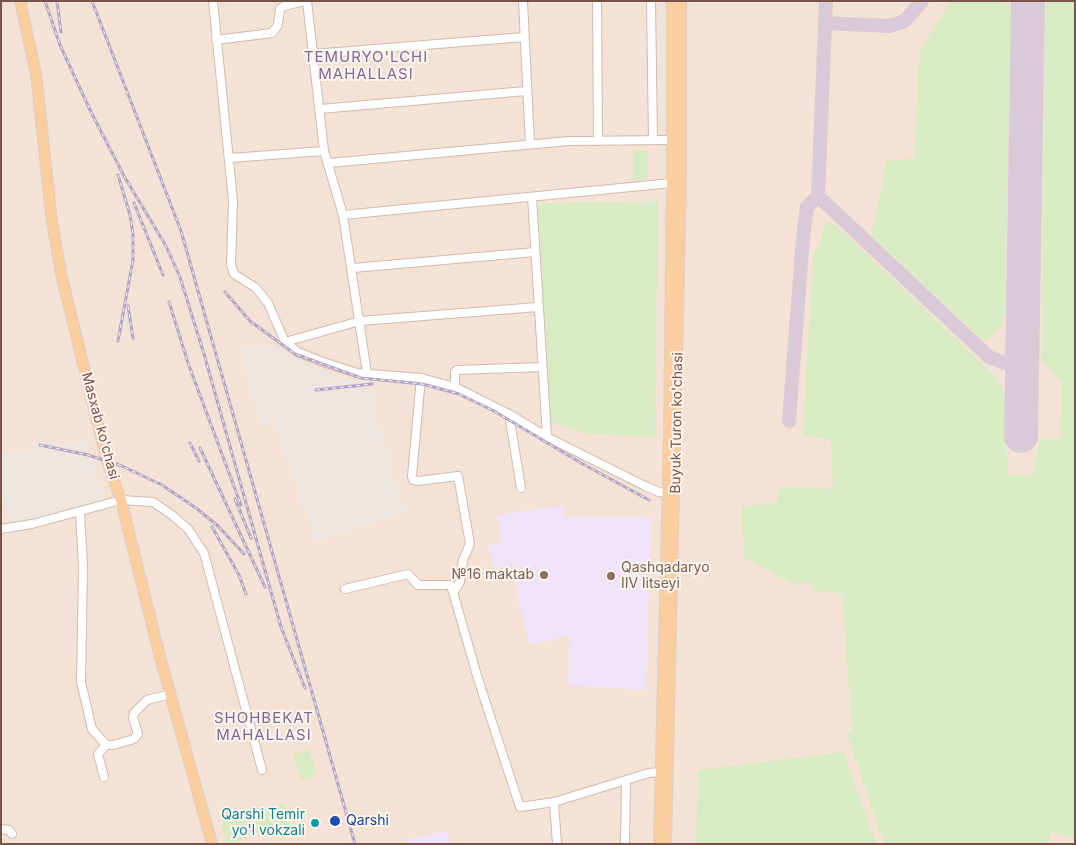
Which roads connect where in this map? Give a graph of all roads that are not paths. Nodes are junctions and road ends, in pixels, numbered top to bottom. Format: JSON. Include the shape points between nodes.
{"nodes":[{"id":1,"x":20,"y":1,"type":"edge"},
{"id":2,"x":213,"y":1,"type":"edge"},
{"id":3,"x":306,"y":1,"type":"edge"},
{"id":4,"x":523,"y":1,"type":"edge"},
{"id":5,"x":597,"y":1,"type":"edge"},
{"id":6,"x":651,"y":1,"type":"edge"},
{"id":7,"x":672,"y":1,"type":"edge"},
{"id":8,"x":681,"y":1,"type":"edge"},
{"id":9,"x":524,"y":37,"type":"junction"},
{"id":10,"x":216,"y":40,"type":"junction"},
{"id":11,"x":313,"y":54,"type":"junction"},
{"id":12,"x":526,"y":90,"type":"junction"},
{"id":13,"x":320,"y":109,"type":"junction"},
{"id":14,"x":598,"y":140,"type":"junction"},
{"id":15,"x":653,"y":140,"type":"junction"},
{"id":16,"x":672,"y":140,"type":"junction"},
{"id":17,"x":530,"y":144,"type":"junction"},
{"id":18,"x":324,"y":151,"type":"junction"},
{"id":19,"x":230,"y":158,"type":"junction"},
{"id":20,"x":329,"y":163,"type":"junction"},
{"id":21,"x":672,"y":183,"type":"junction"},
{"id":22,"x":532,"y":197,"type":"junction"},
{"id":23,"x":344,"y":215,"type":"junction"},
{"id":24,"x":535,"y":252,"type":"junction"},
{"id":25,"x":353,"y":268,"type":"junction"},
{"id":26,"x":538,"y":307,"type":"junction"},
{"id":27,"x":360,"y":321,"type":"junction"},
{"id":28,"x":285,"y":342,"type":"junction"},
{"id":29,"x":541,"y":367,"type":"junction"},
{"id":30,"x":367,"y":373,"type":"junction"},
{"id":31,"x":421,"y":378,"type":"junction"},
{"id":32,"x":455,"y":387,"type":"junction"},
{"id":33,"x":509,"y":414,"type":"junction"},
{"id":34,"x":547,"y":437,"type":"junction"},
{"id":35,"x":521,"y":488,"type":"dead end"},
{"id":36,"x":671,"y":493,"type":"junction"},
{"id":37,"x":121,"y":500,"type":"junction"},
{"id":38,"x":80,"y":512,"type":"junction"},
{"id":39,"x":1,"y":529,"type":"edge"},
{"id":40,"x":345,"y":589,"type":"dead end"},
{"id":41,"x":454,"y":591,"type":"junction"},
{"id":42,"x":170,"y":694,"type":"junction"},
{"id":43,"x":106,"y":745,"type":"junction"},
{"id":44,"x":262,"y":770,"type":"dead end"},
{"id":45,"x":661,"y":772,"type":"junction"},
{"id":46,"x":104,"y":777,"type":"dead end"},
{"id":47,"x":626,"y":780,"type":"junction"},
{"id":48,"x":554,"y":802,"type":"junction"},
{"id":49,"x":1,"y":829,"type":"edge"},
{"id":50,"x":12,"y":834,"type":"dead end"},
{"id":51,"x":212,"y":844,"type":"edge"},
{"id":52,"x":557,"y":844,"type":"edge"},
{"id":53,"x":625,"y":844,"type":"edge"},
{"id":54,"x":659,"y":844,"type":"edge"},
{"id":55,"x":666,"y":844,"type":"edge"}],
"edges":[{"from":1,"to":37,"type":"main road","name":"Masxab ko'chasi","via":[[36,74],[52,222],[62,278],[107,461]]},
{"from":2,"to":10,"type":"street"},
{"from":3,"to":10,"type":"street","via":[[280,9],[278,24],[272,33]]},
{"from":3,"to":11,"type":"street"},
{"from":4,"to":9,"type":"street"},
{"from":5,"to":14,"type":"street"},
{"from":6,"to":15,"type":"street"},
{"from":7,"to":16,"type":"main road","name":"Buyuk Turon ko'chasi"},
{"from":8,"to":36,"type":"main road","name":"Buyuk Turon ko'chasi","via":[[681,177]]},
{"from":9,"to":11,"type":"street"},
{"from":9,"to":12,"type":"street"},
{"from":10,"to":19,"type":"street"},
{"from":11,"to":13,"type":"street"},
{"from":12,"to":13,"type":"street"},
{"from":12,"to":17,"type":"street"},
{"from":13,"to":18,"type":"street"},
{"from":14,"to":15,"type":"street"},
{"from":14,"to":17,"type":"street"},
{"from":15,"to":16,"type":"street"},
{"from":16,"to":21,"type":"main road","name":"Buyuk Turon ko'chasi"},
{"from":17,"to":20,"type":"street"},
{"from":18,"to":19,"type":"street"},
{"from":18,"to":20,"type":"street"},
{"from":19,"to":28,"type":"street","via":[[233,201],[230,249],[234,274],[256,288],[268,304]]},
{"from":20,"to":23,"type":"street"},
{"from":21,"to":22,"type":"street"},
{"from":21,"to":36,"type":"main road","name":"Buyuk Turon ko'chasi"},
{"from":22,"to":23,"type":"street"},
{"from":22,"to":24,"type":"street"},
{"from":23,"to":25,"type":"street"},
{"from":24,"to":25,"type":"street"},
{"from":24,"to":26,"type":"street"},
{"from":25,"to":27,"type":"street"},
{"from":26,"to":27,"type":"street"},
{"from":26,"to":29,"type":"street"},
{"from":27,"to":28,"type":"street"},
{"from":27,"to":30,"type":"street"},
{"from":28,"to":30,"type":"street","via":[[298,352],[323,362]]},
{"from":29,"to":32,"type":"street","via":[[457,370],[454,372]]},
{"from":29,"to":34,"type":"street"},
{"from":30,"to":31,"type":"street"},
{"from":31,"to":32,"type":"street"},
{"from":31,"to":41,"type":"street","via":[[412,476],[418,481],[458,476],[470,544],[463,560],[460,582]]},
{"from":32,"to":33,"type":"street"},
{"from":33,"to":34,"type":"street"},
{"from":33,"to":35,"type":"street"},
{"from":34,"to":36,"type":"street","via":[[654,490]]},
{"from":36,"to":45,"type":"main road","name":"Buyuk Turon ko'chasi"},
{"from":36,"to":55,"type":"main road","name":"Buyuk Turon ko'chasi"},
{"from":37,"to":38,"type":"street"},
{"from":37,"to":42,"type":"main road","name":"Masxab ko'chasi"},
{"from":37,"to":44,"type":"street","via":[[153,502],[188,529],[204,553]]},
{"from":38,"to":39,"type":"street"},
{"from":38,"to":43,"type":"street","via":[[83,567],[81,682],[92,729]]},
{"from":40,"to":41,"type":"street","via":[[408,574],[418,585],[451,585]]},
{"from":41,"to":48,"type":"street","via":[[478,679],[520,807]]},
{"from":42,"to":43,"type":"street","via":[[147,700],[134,713],[138,734],[134,739]]},
{"from":42,"to":51,"type":"main road","name":"Masxab ko'chasi"},
{"from":43,"to":46,"type":"street","via":[[98,754]]},
{"from":45,"to":47,"type":"street"},
{"from":45,"to":54,"type":"main road","name":"Buyuk Turon ko'chasi"},
{"from":47,"to":48,"type":"street"},
{"from":47,"to":53,"type":"street"},
{"from":48,"to":52,"type":"street"},
{"from":49,"to":50,"type":"street"}]}
